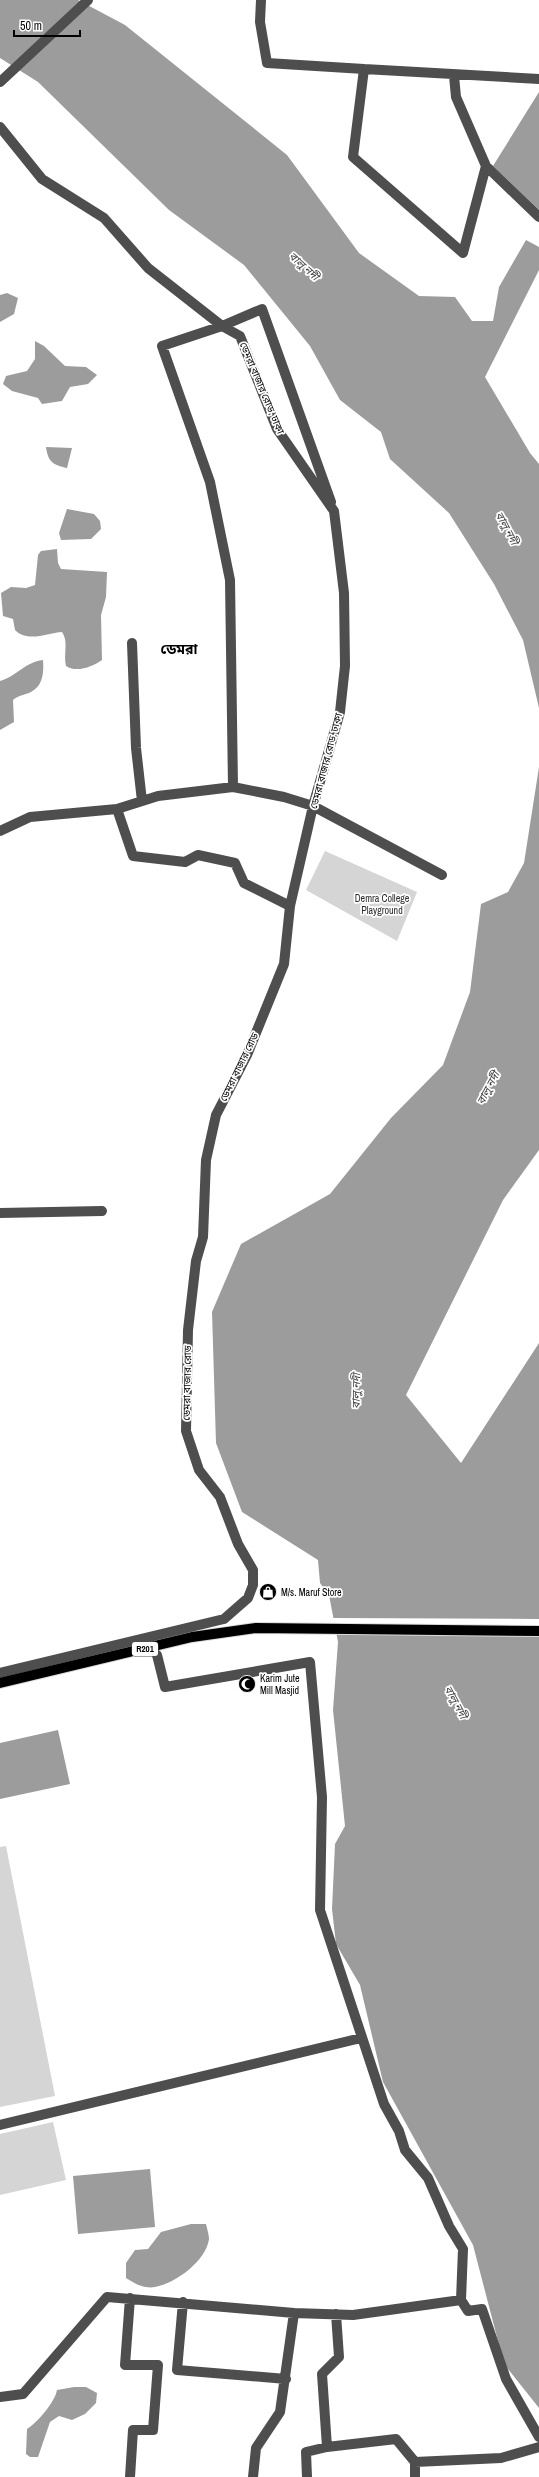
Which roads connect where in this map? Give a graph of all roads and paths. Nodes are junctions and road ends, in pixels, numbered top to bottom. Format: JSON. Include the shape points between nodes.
{"nodes":[{"id":1,"x":88,"y":0,"type":"edge"},
{"id":2,"x":261,"y":0,"type":"edge"},
{"id":3,"x":364,"y":69,"type":"junction"},
{"id":4,"x":454,"y":76,"type":"junction"},
{"id":5,"x":539,"y":79,"type":"edge"},
{"id":6,"x":0,"y":82,"type":"edge"},
{"id":7,"x":0,"y":127,"type":"edge"},
{"id":8,"x":486,"y":166,"type":"junction"},
{"id":9,"x":539,"y":217,"type":"edge"},
{"id":10,"x":222,"y":326,"type":"junction"},
{"id":11,"x":334,"y":511,"type":"junction"},
{"id":12,"x":132,"y":643,"type":"dead end"},
{"id":13,"x":233,"y":787,"type":"junction"},
{"id":14,"x":142,"y":801,"type":"junction"},
{"id":15,"x":313,"y":806,"type":"junction"},
{"id":16,"x":117,"y":809,"type":"junction"},
{"id":17,"x":0,"y":831,"type":"edge"},
{"id":18,"x":442,"y":875,"type":"dead end"},
{"id":19,"x":290,"y":906,"type":"junction"},
{"id":20,"x":102,"y":1211,"type":"dead end"},
{"id":21,"x":0,"y":1213,"type":"edge"},
{"id":22,"x":539,"y":1631,"type":"edge"},
{"id":23,"x":157,"y":1655,"type":"dead end"},
{"id":24,"x":0,"y":1673,"type":"edge"},
{"id":25,"x":0,"y":1683,"type":"edge"},
{"id":26,"x":361,"y":2038,"type":"junction"},
{"id":27,"x":0,"y":2125,"type":"edge"},
{"id":28,"x":130,"y":2298,"type":"junction"},
{"id":29,"x":461,"y":2300,"type":"junction"},
{"id":30,"x":183,"y":2302,"type":"junction"},
{"id":31,"x":294,"y":2313,"type":"junction"},
{"id":32,"x":336,"y":2314,"type":"junction"},
{"id":33,"x":286,"y":2378,"type":"junction"},
{"id":34,"x":0,"y":2397,"type":"edge"},
{"id":35,"x":539,"y":2437,"type":"edge"},
{"id":36,"x":327,"y":2447,"type":"junction"},
{"id":37,"x":539,"y":2447,"type":"edge"},
{"id":38,"x":415,"y":2462,"type":"junction"},
{"id":39,"x":130,"y":2477,"type":"edge"},
{"id":40,"x":253,"y":2477,"type":"edge"},
{"id":41,"x":307,"y":2477,"type":"edge"},
{"id":42,"x":415,"y":2477,"type":"edge"}],
"edges":[{"from":1,"to":6,"type":"street"},
{"from":2,"to":3,"type":"street","via":[[260,22],[267,63]]},
{"from":3,"to":4,"type":"street"},
{"from":3,"to":8,"type":"street","via":[[353,157],[463,253]]},
{"from":4,"to":5,"type":"street"},
{"from":4,"to":8,"type":"street","via":[[456,97]]},
{"from":7,"to":10,"type":"street","name":"ডেমরা বাজার রোড, ঢাকা","via":[[42,179],[104,218],[148,268]]},
{"from":8,"to":9,"type":"street"},
{"from":10,"to":11,"type":"street","name":"ডেমরা বাজার রোড, ঢাকা","via":[[240,336],[277,429]]},
{"from":10,"to":11,"type":"street","via":[[262,309]]},
{"from":10,"to":13,"type":"street","via":[[162,346],[210,482],[230,580]]},
{"from":11,"to":15,"type":"street","name":"ডেমরা বাজার রোড, ঢাকা","via":[[344,593],[345,666],[340,712]]},
{"from":12,"to":14,"type":"street","via":[[136,748]]},
{"from":13,"to":14,"type":"street","via":[[158,796]]},
{"from":13,"to":15,"type":"street","via":[[284,797]]},
{"from":14,"to":16,"type":"street"},
{"from":15,"to":18,"type":"street"},
{"from":15,"to":19,"type":"street","name":"ডেমরা বাজার রোড, ঢাকা"},
{"from":16,"to":17,"type":"street","via":[[30,817]]},
{"from":16,"to":19,"type":"street","via":[[133,856],[185,862],[198,855],[235,863],[244,883]]},
{"from":19,"to":24,"type":"street","name":"ডেমরা বাজার রোড","via":[[284,964],[247,1055],[216,1115],[206,1160],[203,1237],[196,1261],[188,1330],[186,1431],[199,1470],[220,1497],[238,1544],[253,1570],[253,1585],[248,1598],[224,1618]]},
{"from":20,"to":21,"type":"street"},
{"from":22,"to":25,"type":"main road","number":"R201","via":[[256,1628],[192,1637]]},
{"from":23,"to":26,"type":"street","via":[[165,1687],[310,1662],[322,1797],[320,1910]]},
{"from":26,"to":27,"type":"street"},
{"from":26,"to":29,"type":"street","via":[[384,2104],[399,2131],[405,2150],[428,2178],[463,2249]]},
{"from":28,"to":30,"type":"street"},
{"from":28,"to":34,"type":"street","via":[[107,2297],[23,2394]]},
{"from":28,"to":39,"type":"street","via":[[125,2365],[158,2365],[153,2430],[133,2430]]},
{"from":29,"to":32,"type":"street","via":[[353,2315]]},
{"from":29,"to":35,"type":"street","via":[[468,2311],[482,2309],[506,2379]]},
{"from":30,"to":31,"type":"street"},
{"from":30,"to":33,"type":"street","via":[[177,2370]]},
{"from":31,"to":32,"type":"street"},
{"from":31,"to":33,"type":"street"},
{"from":32,"to":36,"type":"street","via":[[339,2357],[322,2374]]},
{"from":33,"to":40,"type":"street","via":[[280,2412],[256,2448]]},
{"from":36,"to":38,"type":"street","via":[[396,2439]]},
{"from":36,"to":41,"type":"street","via":[[306,2452]]},
{"from":37,"to":38,"type":"street","via":[[501,2458]]},
{"from":38,"to":42,"type":"street"}]}
